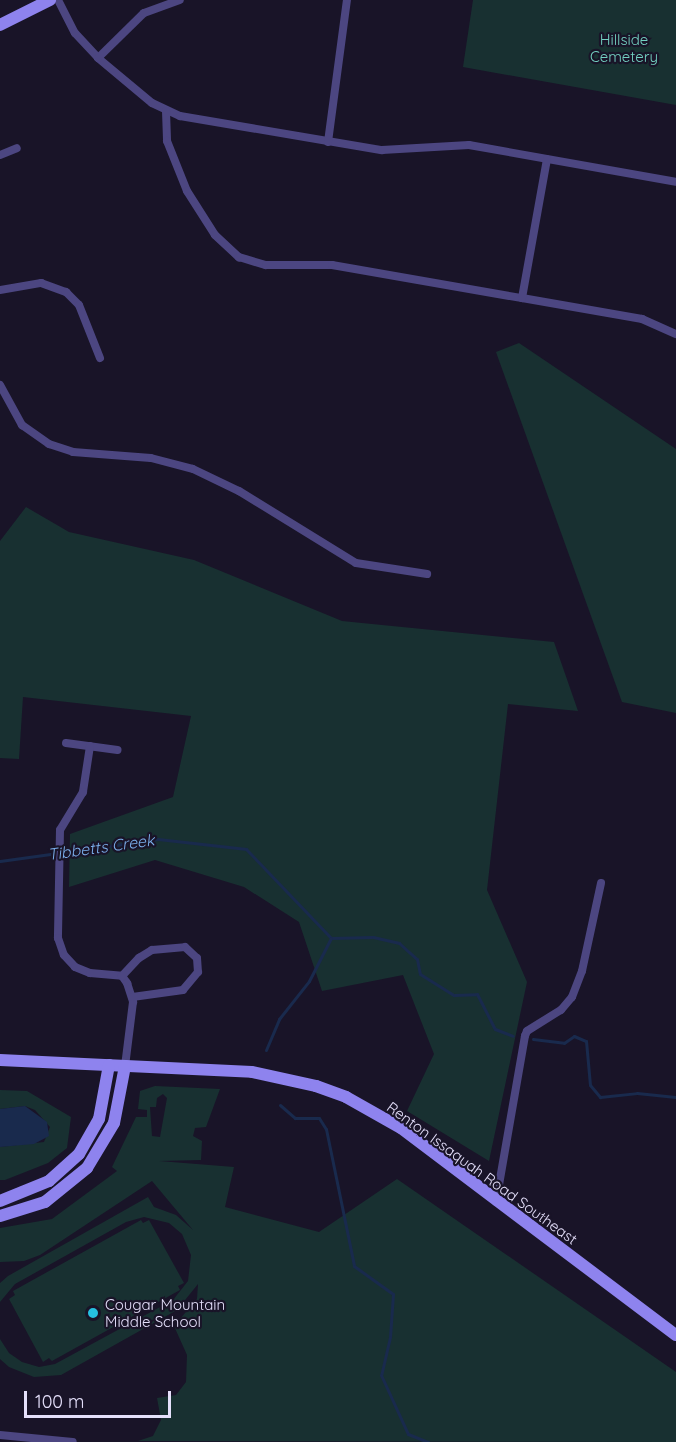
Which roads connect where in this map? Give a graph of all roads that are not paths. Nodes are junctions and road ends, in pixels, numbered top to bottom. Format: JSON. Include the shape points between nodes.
{"nodes":[{"id":1,"x":50,"y":0,"type":"edge"},
{"id":2,"x":58,"y":0,"type":"edge"},
{"id":3,"x":180,"y":0,"type":"edge"},
{"id":4,"x":347,"y":0,"type":"edge"},
{"id":5,"x":0,"y":25,"type":"edge"},
{"id":6,"x":98,"y":58,"type":"junction"},
{"id":7,"x":166,"y":111,"type":"junction"},
{"id":8,"x":328,"y":142,"type":"junction"},
{"id":9,"x":17,"y":148,"type":"dead end"},
{"id":10,"x":0,"y":155,"type":"edge"},
{"id":11,"x":547,"y":159,"type":"junction"},
{"id":12,"x":676,"y":182,"type":"edge"},
{"id":13,"x":0,"y":290,"type":"edge"},
{"id":14,"x":522,"y":298,"type":"junction"},
{"id":15,"x":676,"y":334,"type":"edge"},
{"id":16,"x":100,"y":358,"type":"dead end"},
{"id":17,"x":0,"y":385,"type":"edge"},
{"id":18,"x":427,"y":574,"type":"dead end"},
{"id":19,"x":66,"y":743,"type":"dead end"},
{"id":20,"x":90,"y":746,"type":"junction"},
{"id":21,"x":118,"y":750,"type":"dead end"},
{"id":22,"x":601,"y":883,"type":"dead end"},
{"id":23,"x":122,"y":976,"type":"junction"},
{"id":24,"x":132,"y":997,"type":"junction"},
{"id":25,"x":0,"y":1060,"type":"edge"},
{"id":26,"x":109,"y":1065,"type":"junction"},
{"id":27,"x":125,"y":1066,"type":"junction"},
{"id":28,"x":0,"y":1201,"type":"edge"},
{"id":29,"x":496,"y":1203,"type":"junction"},
{"id":30,"x":0,"y":1216,"type":"edge"},
{"id":31,"x":676,"y":1335,"type":"edge"},
{"id":32,"x":0,"y":1435,"type":"edge"},
{"id":33,"x":73,"y":1442,"type":"edge"}],
"edges":[{"from":1,"to":5,"type":"main road"},
{"from":2,"to":6,"type":"street","via":[[75,33]]},
{"from":3,"to":6,"type":"street","via":[[144,13]]},
{"from":4,"to":8,"type":"street"},
{"from":6,"to":7,"type":"street"},
{"from":7,"to":8,"type":"street"},
{"from":7,"to":14,"type":"street","via":[[167,141],[187,191],[215,235],[239,257],[266,265],[332,266]]},
{"from":8,"to":11,"type":"street","via":[[382,150],[469,145]]},
{"from":9,"to":10,"type":"street"},
{"from":11,"to":12,"type":"street"},
{"from":11,"to":14,"type":"street"},
{"from":13,"to":16,"type":"street","via":[[40,283],[66,292],[80,305]]},
{"from":14,"to":15,"type":"street","via":[[648,321]]},
{"from":17,"to":18,"type":"street","via":[[22,425],[50,444],[73,452],[151,458],[193,469],[239,491],[356,563]]},
{"from":19,"to":20,"type":"street"},
{"from":20,"to":21,"type":"street"},
{"from":20,"to":23,"type":"street","via":[[83,792],[60,830],[58,938],[64,955],[82,971]]},
{"from":22,"to":29,"type":"street","via":[[582,971],[572,997],[525,1036]]},
{"from":23,"to":24,"type":"street"},
{"from":23,"to":24,"type":"street","via":[[152,950],[185,947],[197,958],[198,972],[183,990]]},
{"from":24,"to":27,"type":"street"},
{"from":25,"to":26,"type":"main road","name":"Renton Issaquah Road Southeast"},
{"from":26,"to":27,"type":"main road","name":"Renton Issaquah Road Southeast"},
{"from":26,"to":28,"type":"main road","via":[[99,1119],[79,1154],[49,1181]]},
{"from":27,"to":29,"type":"main road","name":"Renton Issaquah Road Southeast","via":[[252,1072],[316,1086],[387,1119]]},
{"from":27,"to":30,"type":"main road","via":[[114,1123],[87,1168],[45,1202]]},
{"from":29,"to":31,"type":"main road","name":"Renton Issaquah Road Southeast"},
{"from":32,"to":33,"type":"street"}]}
